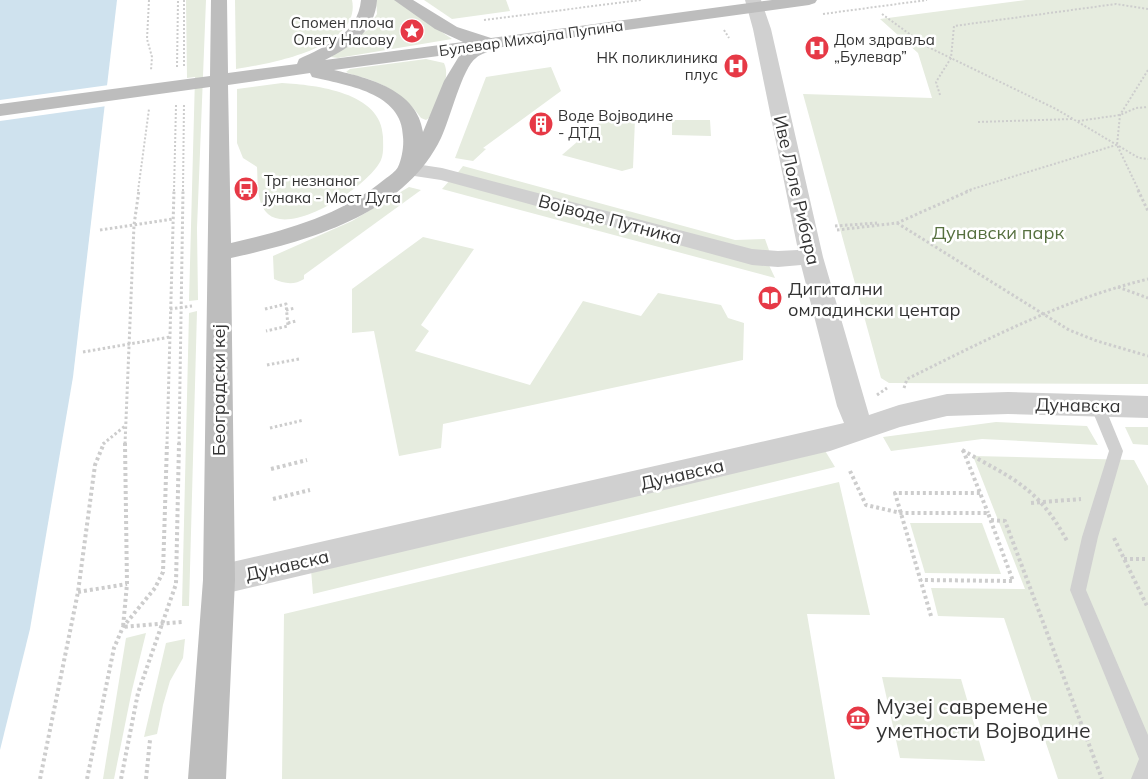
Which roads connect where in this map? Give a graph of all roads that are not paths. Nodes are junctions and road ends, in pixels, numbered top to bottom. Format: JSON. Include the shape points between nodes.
{"nodes":[{"id":1,"x":220,"y":0,"type":"edge"},
{"id":2,"x":370,"y":0,"type":"edge"},
{"id":3,"x":402,"y":0,"type":"edge"},
{"id":4,"x":808,"y":0,"type":"edge"},
{"id":5,"x":754,"y":4,"type":"edge"},
{"id":6,"x":500,"y":42,"type":"junction"},
{"id":7,"x":283,"y":71,"type":"junction"},
{"id":8,"x":0,"y":110,"type":"edge"},
{"id":9,"x":409,"y":168,"type":"junction"},
{"id":10,"x":218,"y":253,"type":"junction"},
{"id":11,"x":811,"y":257,"type":"junction"},
{"id":12,"x":1097,"y":406,"type":"junction"},
{"id":13,"x":1148,"y":407,"type":"edge"},
{"id":14,"x":861,"y":429,"type":"junction"},
{"id":15,"x":219,"y":580,"type":"junction"},
{"id":16,"x":1148,"y":760,"type":"edge"},
{"id":17,"x":208,"y":779,"type":"edge"},
{"id":18,"x":1141,"y":779,"type":"edge"}],
"edges":[{"from":1,"to":10,"type":"main road","name":"Београдски кеј"},
{"from":2,"to":7,"type":"main road","via":[[369,14],[357,31],[325,53]]},
{"from":3,"to":6,"type":"main road","via":[[464,37]]},
{"from":4,"to":5,"type":"main road","name":"Булевар Михајла Пупина"},
{"from":5,"to":6,"type":"main road","name":"Булевар Михајла Пупина"},
{"from":5,"to":11,"type":"street","name":"Иве Лоле Рибара"},
{"from":6,"to":7,"type":"main road","name":"Булевар Михајла Пупина"},
{"from":6,"to":9,"type":"main road","via":[[476,50],[464,59],[434,132]]},
{"from":7,"to":8,"type":"main road","name":"Булевар Михајла Пупина"},
{"from":7,"to":9,"type":"main road","via":[[336,76],[362,83],[398,103],[412,126]]},
{"from":9,"to":10,"type":"main road","via":[[391,185],[339,218],[266,243]]},
{"from":9,"to":11,"type":"street","name":"Војводе Путника","via":[[752,257]]},
{"from":10,"to":15,"type":"main road","name":"Београдски кеј"},
{"from":11,"to":14,"type":"street","name":"Иве Лоле Рибара","via":[[851,406]]},
{"from":12,"to":13,"type":"street","name":"Дунавска"},
{"from":12,"to":14,"type":"street","name":"Дунавска","via":[[947,405]]},
{"from":12,"to":16,"type":"lane","via":[[1116,451],[1081,568],[1078,590]]},
{"from":14,"to":15,"type":"street","name":"Дунавска","via":[[830,439]]},
{"from":15,"to":17,"type":"main road","name":"Београдски кеј"},
{"from":16,"to":18,"type":"lane"}]}
